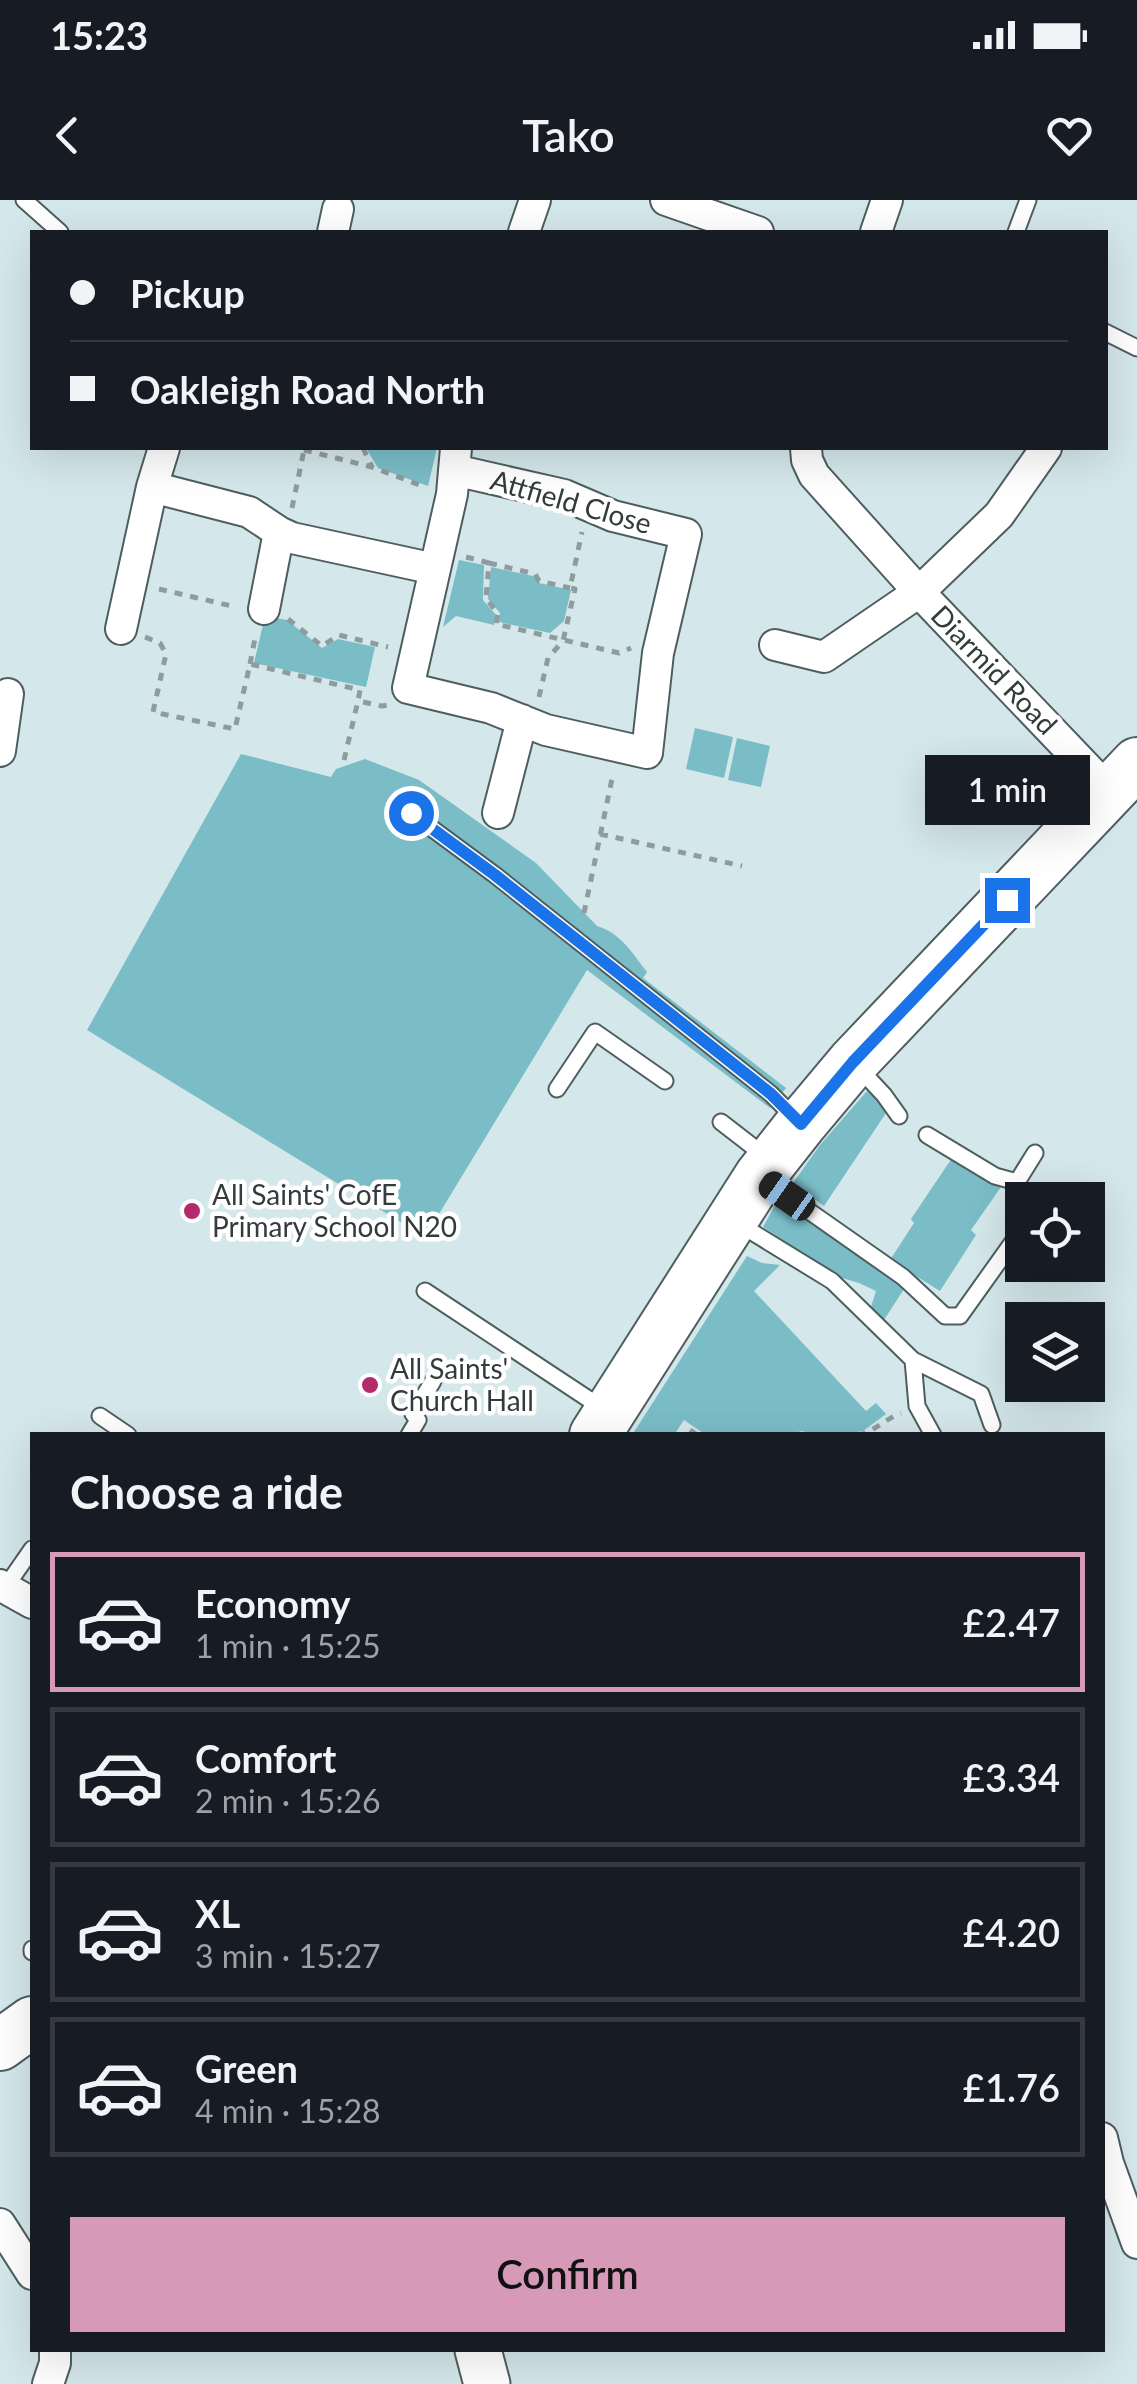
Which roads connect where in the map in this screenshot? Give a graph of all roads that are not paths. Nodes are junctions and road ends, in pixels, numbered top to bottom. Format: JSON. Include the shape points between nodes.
{"nodes":[{"id":1,"x":24,"y":200,"type":"edge"},
{"id":2,"x":535,"y":200,"type":"edge"},
{"id":3,"x":666,"y":200,"type":"edge"},
{"id":4,"x":887,"y":200,"type":"edge"},
{"id":5,"x":1028,"y":200,"type":"edge"},
{"id":6,"x":58,"y":230,"type":"edge"},
{"id":7,"x":525,"y":230,"type":"edge"},
{"id":8,"x":752,"y":230,"type":"edge"},
{"id":9,"x":877,"y":230,"type":"edge"},
{"id":10,"x":1017,"y":230,"type":"edge"},
{"id":11,"x":1108,"y":334,"type":"edge"},
{"id":12,"x":1137,"y":348,"type":"edge"},
{"id":13,"x":163,"y":450,"type":"edge"},
{"id":14,"x":806,"y":450,"type":"edge"},
{"id":15,"x":1045,"y":450,"type":"edge"},
{"id":16,"x":447,"y":469,"type":"edge"},
{"id":17,"x":152,"y":487,"type":"junction"},
{"id":18,"x":283,"y":533,"type":"junction"},
{"id":19,"x":437,"y":560,"type":"junction"},
{"id":20,"x":919,"y":592,"type":"junction"},
{"id":21,"x":254,"y":616,"type":"road end"},
{"id":22,"x":132,"y":632,"type":"road end"},
{"id":23,"x":775,"y":645,"type":"dead end"},
{"id":24,"x":4,"y":693,"type":"edge"},
{"id":25,"x":528,"y":723,"type":"junction"},
{"id":26,"x":0,"y":751,"type":"edge"},
{"id":27,"x":1123,"y":778,"type":"edge"},
{"id":28,"x":411,"y":813,"type":"dead end"},
{"id":29,"x":498,"y":814,"type":"dead end"},
{"id":30,"x":853,"y":1062,"type":"junction"},
{"id":31,"x":665,"y":1081,"type":"dead end"},
{"id":32,"x":557,"y":1089,"type":"dead end"},
{"id":33,"x":900,"y":1116,"type":"dead end"},
{"id":34,"x":720,"y":1122,"type":"dead end"},
{"id":35,"x":927,"y":1135,"type":"dead end"},
{"id":36,"x":778,"y":1154,"type":"junction"},
{"id":37,"x":1035,"y":1154,"type":"dead end"},
{"id":38,"x":731,"y":1219,"type":"junction"},
{"id":39,"x":1005,"y":1253,"type":"edge"},
{"id":40,"x":425,"y":1291,"type":"dead end"},
{"id":41,"x":913,"y":1360,"type":"junction"},
{"id":42,"x":433,"y":1381,"type":"dead end"},
{"id":43,"x":100,"y":1416,"type":"dead end"},
{"id":44,"x":602,"y":1424,"type":"edge"},
{"id":45,"x":992,"y":1425,"type":"dead end"},
{"id":46,"x":124,"y":1432,"type":"edge"},
{"id":47,"x":411,"y":1432,"type":"edge"},
{"id":48,"x":931,"y":1432,"type":"edge"},
{"id":49,"x":30,"y":1551,"type":"edge"},
{"id":50,"x":2,"y":1586,"type":"edge"},
{"id":51,"x":30,"y":1603,"type":"edge"},
{"id":52,"x":30,"y":2023,"type":"edge"},
{"id":53,"x":0,"y":2045,"type":"edge"},
{"id":54,"x":1105,"y":2150,"type":"edge"},
{"id":55,"x":0,"y":2224,"type":"edge"},
{"id":56,"x":1137,"y":2243,"type":"edge"},
{"id":57,"x":30,"y":2271,"type":"edge"},
{"id":58,"x":54,"y":2352,"type":"edge"},
{"id":59,"x":479,"y":2352,"type":"edge"},
{"id":60,"x":48,"y":2384,"type":"edge"},
{"id":61,"x":487,"y":2384,"type":"edge"}],
"edges":[{"from":1,"to":6,"type":"lane"},
{"from":2,"to":7,"type":"street"},
{"from":3,"to":8,"type":"street"},
{"from":4,"to":9,"type":"street"},
{"from":5,"to":10,"type":"lane"},
{"from":11,"to":12,"type":"lane"},
{"from":13,"to":17,"type":"street"},
{"from":14,"to":20,"type":"street","name":"Diarmid Road","via":[[814,475]]},
{"from":15,"to":20,"type":"street","via":[[999,514]]},
{"from":16,"to":19,"type":"street","via":[[452,494]]},
{"from":16,"to":25,"type":"street","name":"Attfield Close","via":[[564,495],[613,516],[686,534],[658,653],[647,753]]},
{"from":17,"to":18,"type":"street","via":[[249,512]]},
{"from":17,"to":22,"type":"street"},
{"from":18,"to":19,"type":"street"},
{"from":18,"to":21,"type":"street"},
{"from":19,"to":25,"type":"street","via":[[402,696],[491,708]]},
{"from":20,"to":23,"type":"street","via":[[824,657]]},
{"from":20,"to":27,"type":"street","name":"Diarmid Road"},
{"from":24,"to":26,"type":"street"},
{"from":25,"to":29,"type":"street"},
{"from":27,"to":30,"type":"main road"},
{"from":28,"to":36,"type":"lane","via":[[756,1082]]},
{"from":30,"to":33,"type":"lane"},
{"from":30,"to":36,"type":"main road"},
{"from":31,"to":32,"type":"lane","via":[[596,1032]]},
{"from":34,"to":36,"type":"lane"},
{"from":35,"to":37,"type":"lane","via":[[994,1176],[1017,1182]]},
{"from":36,"to":38,"type":"main road"},
{"from":36,"to":39,"type":"lane","via":[[944,1316],[960,1316]]},
{"from":38,"to":41,"type":"lane","via":[[832,1281]]},
{"from":38,"to":44,"type":"main road"},
{"from":40,"to":44,"type":"lane"},
{"from":41,"to":45,"type":"lane","via":[[981,1394]]},
{"from":41,"to":48,"type":"lane","via":[[918,1406]]},
{"from":42,"to":47,"type":"lane","via":[[412,1414],[418,1420]]},
{"from":43,"to":46,"type":"lane"},
{"from":49,"to":50,"type":"lane"},
{"from":50,"to":51,"type":"street"},
{"from":52,"to":53,"type":"main road"},
{"from":54,"to":56,"type":"street"},
{"from":55,"to":57,"type":"street"},
{"from":58,"to":60,"type":"street"},
{"from":59,"to":61,"type":"street"}]}
